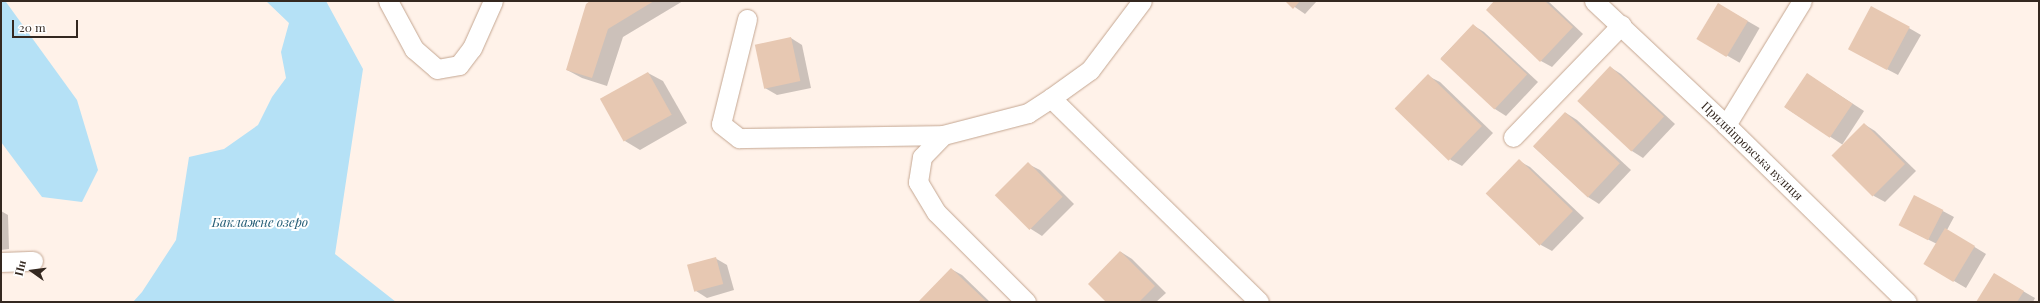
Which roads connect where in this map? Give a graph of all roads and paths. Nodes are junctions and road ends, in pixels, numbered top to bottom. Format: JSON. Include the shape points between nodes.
{"nodes":[{"id":1,"x":388,"y":1,"type":"edge"},
{"id":2,"x":493,"y":1,"type":"edge"},
{"id":3,"x":1142,"y":1,"type":"edge"},
{"id":4,"x":1594,"y":1,"type":"edge"},
{"id":5,"x":1802,"y":1,"type":"edge"},
{"id":6,"x":747,"y":20,"type":"dead end"},
{"id":7,"x":1620,"y":25,"type":"junction"},
{"id":8,"x":1051,"y":98,"type":"junction"},
{"id":9,"x":1726,"y":125,"type":"junction"},
{"id":10,"x":943,"y":135,"type":"junction"},
{"id":11,"x":1513,"y":137,"type":"dead end"},
{"id":12,"x":33,"y":261,"type":"dead end"},
{"id":13,"x":1,"y":262,"type":"edge"},
{"id":14,"x":1026,"y":302,"type":"edge"},
{"id":15,"x":1259,"y":302,"type":"edge"},
{"id":16,"x":1907,"y":302,"type":"edge"}],
"edges":[{"from":1,"to":2,"type":"street","via":[[414,49],[437,69],[459,65],[472,48]]},
{"from":3,"to":8,"type":"street","via":[[1090,70]]},
{"from":4,"to":7,"type":"street","name":"Придніпровська вулиця"},
{"from":5,"to":9,"type":"street"},
{"from":6,"to":10,"type":"street","via":[[721,124],[739,138]]},
{"from":7,"to":9,"type":"street","name":"Придніпровська вулиця"},
{"from":7,"to":11,"type":"street"},
{"from":8,"to":10,"type":"street","via":[[1028,113]]},
{"from":8,"to":15,"type":"street"},
{"from":9,"to":16,"type":"street","name":"Придніпровська вулиця"},
{"from":10,"to":14,"type":"street","via":[[922,157],[918,182],[936,212]]},
{"from":12,"to":13,"type":"street"}]}
